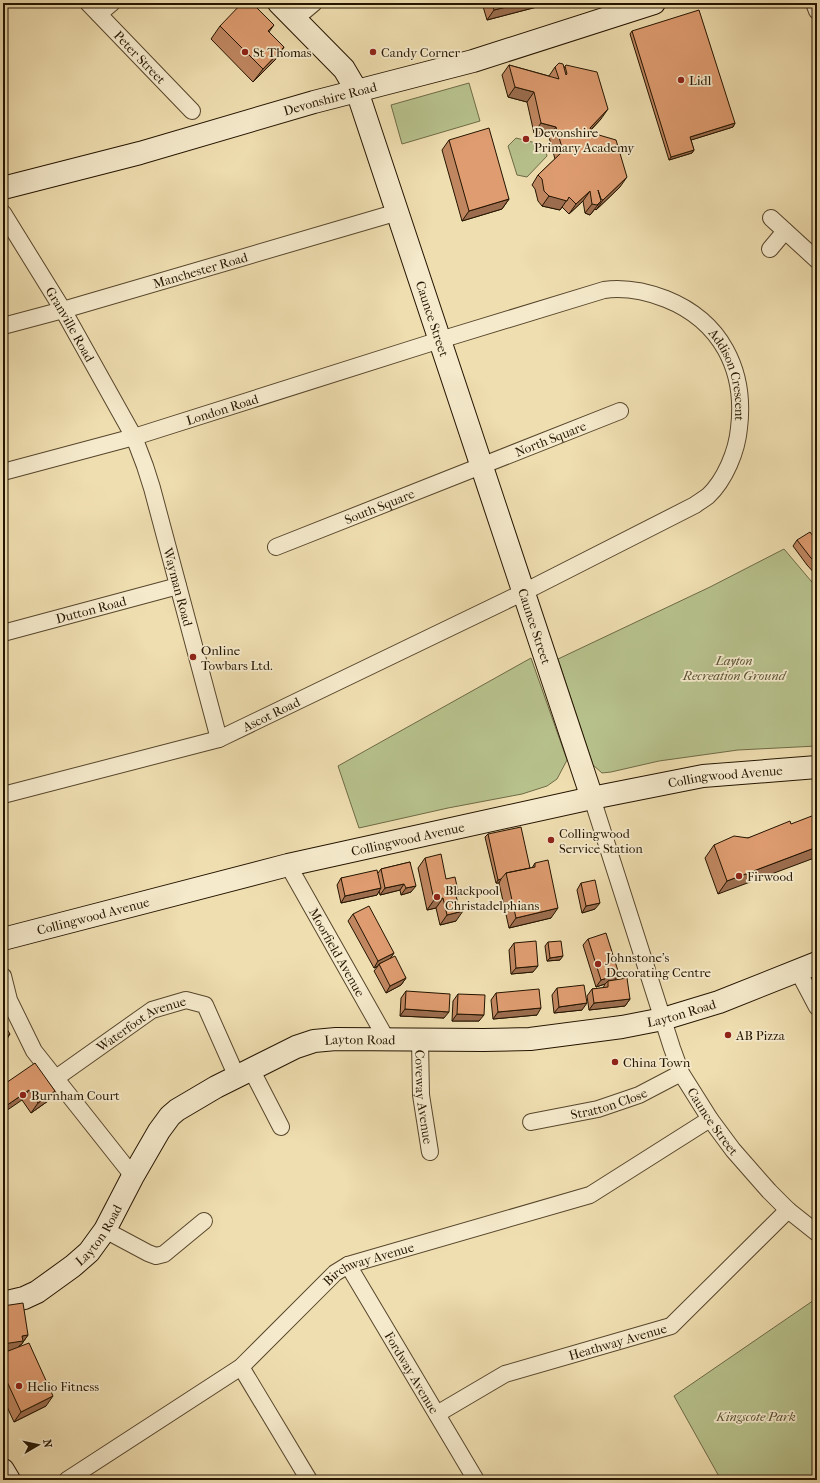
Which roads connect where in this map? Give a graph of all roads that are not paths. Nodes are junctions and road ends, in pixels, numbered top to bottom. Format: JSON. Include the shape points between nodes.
{"nodes":[{"id":1,"x":112,"y":3,"type":"edge"},
{"id":2,"x":279,"y":3,"type":"edge"},
{"id":3,"x":314,"y":3,"type":"edge"},
{"id":4,"x":654,"y":3,"type":"edge"},
{"id":5,"x":814,"y":3,"type":"edge"},
{"id":6,"x":94,"y":8,"type":"edge"},
{"id":7,"x":817,"y":11,"type":"edge"},
{"id":8,"x":296,"y":19,"type":"junction"},
{"id":9,"x":357,"y":91,"type":"junction"},
{"id":10,"x":192,"y":111,"type":"dead end"},
{"id":11,"x":3,"y":188,"type":"edge"},
{"id":12,"x":398,"y":212,"type":"junction"},
{"id":13,"x":3,"y":213,"type":"edge"},
{"id":14,"x":771,"y":218,"type":"dead end"},
{"id":15,"x":785,"y":231,"type":"junction"},
{"id":16,"x":770,"y":249,"type":"dead end"},
{"id":17,"x":817,"y":260,"type":"edge"},
{"id":18,"x":63,"y":310,"type":"junction"},
{"id":19,"x":3,"y":326,"type":"edge"},
{"id":20,"x":440,"y":340,"type":"junction"},
{"id":21,"x":620,"y":411,"type":"dead end"},
{"id":22,"x":134,"y":437,"type":"junction"},
{"id":23,"x":481,"y":466,"type":"junction"},
{"id":24,"x":3,"y":472,"type":"edge"},
{"id":25,"x":276,"y":547,"type":"dead end"},
{"id":26,"x":178,"y":586,"type":"junction"},
{"id":27,"x":524,"y":592,"type":"junction"},
{"id":28,"x":3,"y":633,"type":"edge"},
{"id":29,"x":219,"y":739,"type":"junction"},
{"id":30,"x":817,"y":767,"type":"edge"},
{"id":31,"x":3,"y":795,"type":"edge"},
{"id":32,"x":592,"y":798,"type":"junction"},
{"id":33,"x":288,"y":865,"type":"junction"},
{"id":34,"x":3,"y":939,"type":"edge"},
{"id":35,"x":807,"y":967,"type":"edge"},
{"id":36,"x":3,"y":976,"type":"edge"},
{"id":37,"x":817,"y":1007,"type":"edge"},
{"id":38,"x":663,"y":1019,"type":"junction"},
{"id":39,"x":386,"y":1040,"type":"junction"},
{"id":40,"x":420,"y":1040,"type":"junction"},
{"id":41,"x":244,"y":1073,"type":"junction"},
{"id":42,"x":681,"y":1073,"type":"junction"},
{"id":43,"x":56,"y":1078,"type":"junction"},
{"id":44,"x":710,"y":1119,"type":"junction"},
{"id":45,"x":531,"y":1122,"type":"dead end"},
{"id":46,"x":281,"y":1127,"type":"dead end"},
{"id":47,"x":430,"y":1152,"type":"dead end"},
{"id":48,"x":133,"y":1176,"type":"junction"},
{"id":49,"x":788,"y":1210,"type":"junction"},
{"id":50,"x":204,"y":1221,"type":"dead end"},
{"id":51,"x":105,"y":1230,"type":"junction"},
{"id":52,"x":817,"y":1233,"type":"edge"},
{"id":53,"x":348,"y":1265,"type":"junction"},
{"id":54,"x":3,"y":1303,"type":"edge"},
{"id":55,"x":241,"y":1367,"type":"junction"},
{"id":56,"x":437,"y":1414,"type":"junction"},
{"id":57,"x":3,"y":1470,"type":"edge"},
{"id":58,"x":9,"y":1480,"type":"edge"},
{"id":59,"x":67,"y":1480,"type":"edge"},
{"id":60,"x":309,"y":1480,"type":"edge"},
{"id":61,"x":476,"y":1480,"type":"edge"}],
"edges":[{"from":1,"to":6,"type":"street"},
{"from":2,"to":8,"type":"street","name":"Caunce Street"},
{"from":3,"to":8,"type":"street"},
{"from":4,"to":9,"type":"street","name":"Devonshire Road","via":[[493,55]]},
{"from":5,"to":7,"type":"street"},
{"from":6,"to":10,"type":"street","name":"Peter Street"},
{"from":8,"to":9,"type":"street","name":"Caunce Street","via":[[344,70]]},
{"from":9,"to":11,"type":"street","name":"Devonshire Road","via":[[140,153]]},
{"from":9,"to":12,"type":"street","name":"Caunce Street"},
{"from":12,"to":18,"type":"street","name":"Manchester Road"},
{"from":12,"to":20,"type":"street","name":"Caunce Street"},
{"from":13,"to":18,"type":"street","name":"Granville Road"},
{"from":14,"to":15,"type":"street"},
{"from":15,"to":16,"type":"street"},
{"from":15,"to":17,"type":"street"},
{"from":18,"to":19,"type":"street","name":"Manchester Road"},
{"from":18,"to":22,"type":"street","name":"Granville Road"},
{"from":20,"to":22,"type":"street","name":"London Road"},
{"from":20,"to":23,"type":"street","name":"Caunce Street"},
{"from":20,"to":27,"type":"street","name":"Addison Crescent","via":[[604,290],[621,288],[640,290],[690,310],[716,333],[733,366],[741,401],[738,437],[734,454],[708,496]]},
{"from":21,"to":23,"type":"street","name":"North Square"},
{"from":22,"to":24,"type":"street","name":"London Road"},
{"from":22,"to":26,"type":"street","name":"Wayman Road","via":[[152,488]]},
{"from":23,"to":25,"type":"street","name":"South Square"},
{"from":23,"to":27,"type":"street","name":"Caunce Street"},
{"from":26,"to":28,"type":"street","name":"Dutton Road"},
{"from":26,"to":29,"type":"street","name":"Wayman Road"},
{"from":27,"to":29,"type":"street","name":"Ascot Road"},
{"from":27,"to":32,"type":"street","name":"Caunce Street"},
{"from":29,"to":31,"type":"street","name":"Ascot Road"},
{"from":30,"to":32,"type":"street","name":"Collingwood Avenue","via":[[703,776]]},
{"from":32,"to":33,"type":"street","name":"Collingwood Avenue"},
{"from":32,"to":38,"type":"street","name":"Caunce Street"},
{"from":33,"to":34,"type":"street","name":"Collingwood Avenue"},
{"from":33,"to":39,"type":"street","name":"Moorfield Avenue"},
{"from":35,"to":37,"type":"street"},
{"from":35,"to":38,"type":"street","name":"Layton Road","via":[[719,1002]]},
{"from":36,"to":43,"type":"street","via":[[9,1000],[34,1051]]},
{"from":38,"to":40,"type":"street","name":"Layton Road","via":[[530,1039]]},
{"from":38,"to":42,"type":"street","name":"Caunce Street"},
{"from":39,"to":40,"type":"street","name":"Layton Road"},
{"from":39,"to":41,"type":"street","name":"Layton Road","via":[[314,1041],[296,1047]]},
{"from":40,"to":47,"type":"street","name":"Coveway Avenue","via":[[421,1095]]},
{"from":41,"to":43,"type":"street","name":"Waterfoot Avenue","via":[[205,1005],[186,1000],[152,1010]]},
{"from":41,"to":46,"type":"street"},
{"from":41,"to":48,"type":"street","name":"Layton Road","via":[[196,1098],[170,1116]]},
{"from":42,"to":44,"type":"street","name":"Caunce Street"},
{"from":42,"to":45,"type":"street","name":"Stratton Close","via":[[639,1095],[598,1109]]},
{"from":43,"to":48,"type":"street"},
{"from":44,"to":49,"type":"street","name":"Caunce Street","via":[[753,1173]]},
{"from":44,"to":53,"type":"street","name":"Birchway Avenue","via":[[590,1195]]},
{"from":48,"to":51,"type":"street","name":"Layton Road"},
{"from":49,"to":52,"type":"street","name":"Caunce Street"},
{"from":49,"to":56,"type":"street","name":"Heathway Avenue","via":[[671,1326],[505,1374]]},
{"from":50,"to":51,"type":"street","via":[[164,1254],[156,1256]]},
{"from":51,"to":54,"type":"street","name":"Layton Road","via":[[89,1252],[37,1292]]},
{"from":53,"to":55,"type":"street","name":"Birchway Avenue","via":[[335,1273]]},
{"from":53,"to":56,"type":"street","name":"Fordway Avenue"},
{"from":55,"to":59,"type":"street","name":"Birchway Avenue"},
{"from":55,"to":60,"type":"street"},
{"from":56,"to":61,"type":"street","name":"Fordway Avenue"},
{"from":57,"to":58,"type":"street"}]}
